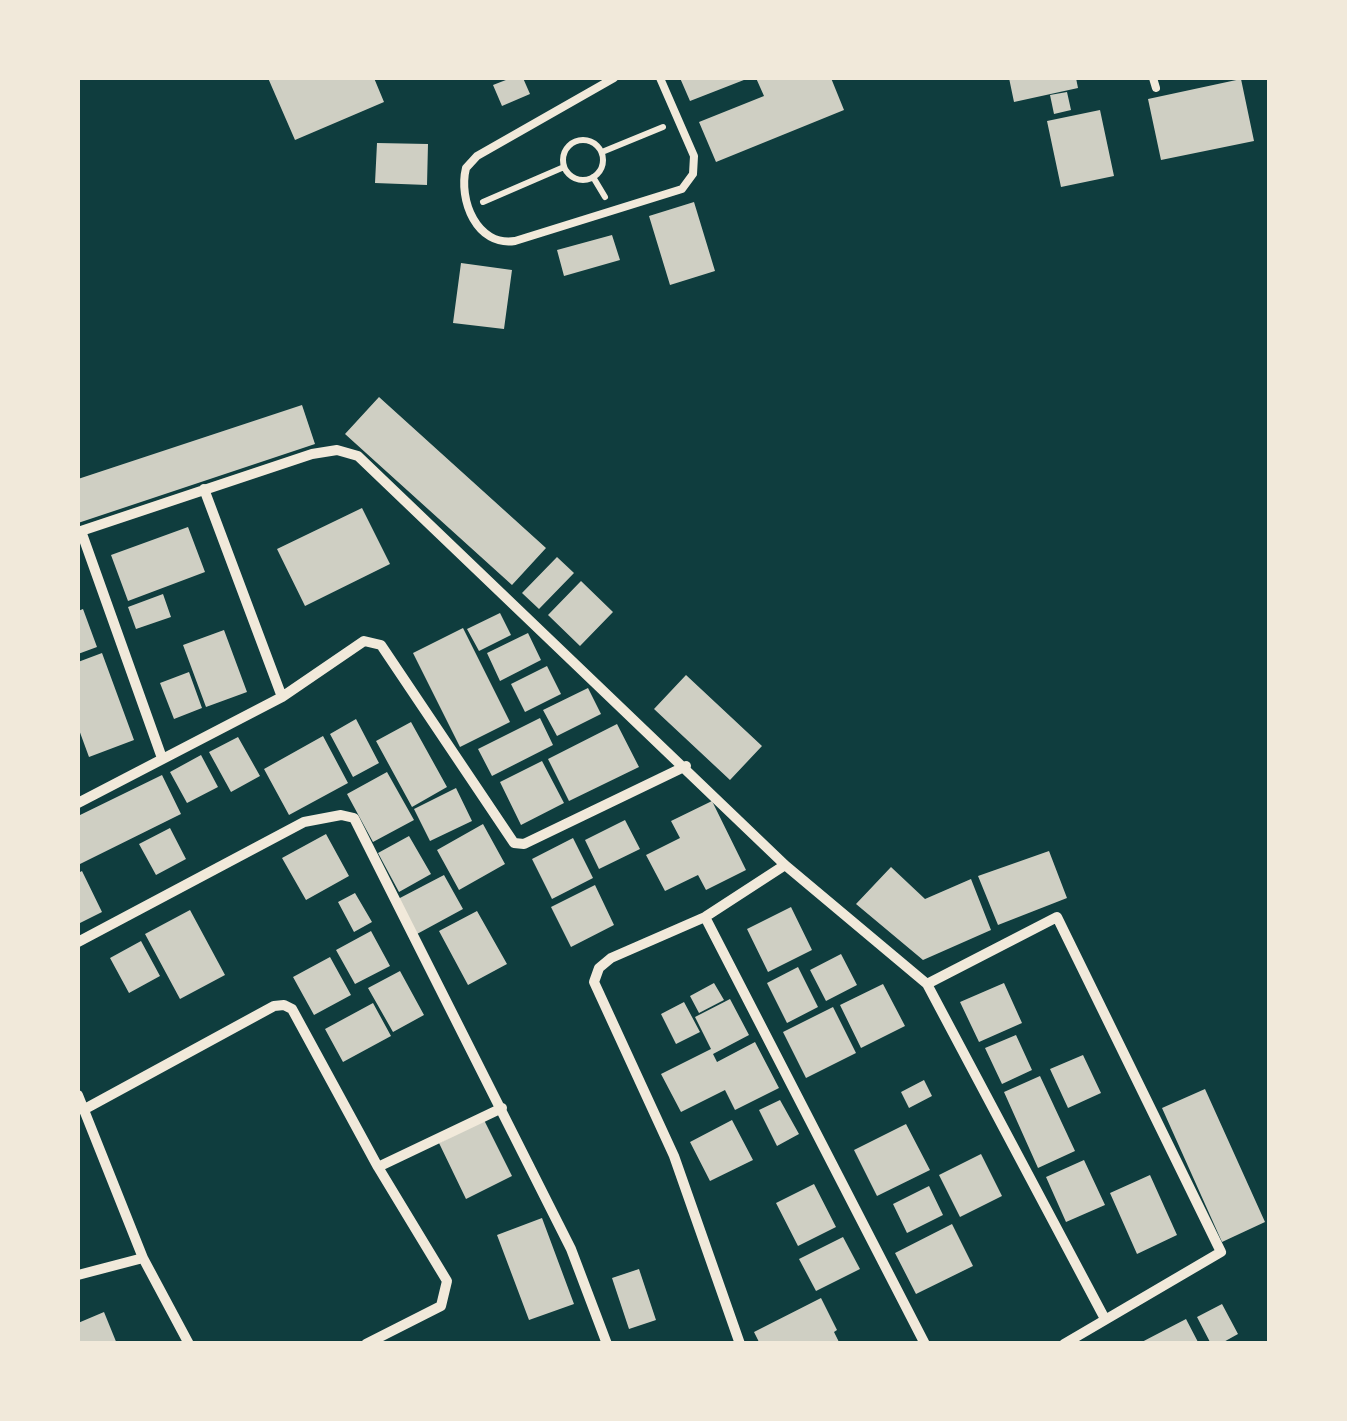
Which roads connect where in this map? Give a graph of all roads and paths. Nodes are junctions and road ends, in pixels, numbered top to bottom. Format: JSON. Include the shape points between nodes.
{"nodes":[{"id":1,"x":614,"y":78,"type":"edge"},
{"id":2,"x":660,"y":78,"type":"edge"},
{"id":3,"x":1153,"y":78,"type":"edge"},
{"id":4,"x":1156,"y":88,"type":"dead end"},
{"id":5,"x":678,"y":120,"type":"junction"},
{"id":6,"x":602,"y":152,"type":"junction"},
{"id":7,"x":564,"y":168,"type":"junction"},
{"id":8,"x":468,"y":208,"type":"junction"},
{"id":9,"x":204,"y":489,"type":"junction"},
{"id":10,"x":79,"y":532,"type":"edge"},
{"id":11,"x":282,"y":697,"type":"junction"},
{"id":12,"x":162,"y":758,"type":"junction"},
{"id":13,"x":686,"y":766,"type":"junction"},
{"id":14,"x":78,"y":802,"type":"edge"},
{"id":15,"x":786,"y":864,"type":"junction"},
{"id":16,"x":705,"y":917,"type":"junction"},
{"id":17,"x":78,"y":942,"type":"edge"},
{"id":18,"x":927,"y":984,"type":"junction"},
{"id":19,"x":78,"y":1096,"type":"edge"},
{"id":20,"x":502,"y":1108,"type":"junction"},
{"id":21,"x":83,"y":1110,"type":"junction"},
{"id":22,"x":378,"y":1167,"type":"junction"},
{"id":23,"x":143,"y":1258,"type":"junction"},
{"id":24,"x":78,"y":1275,"type":"edge"},
{"id":25,"x":1105,"y":1319,"type":"junction"},
{"id":26,"x":189,"y":1344,"type":"edge"},
{"id":27,"x":366,"y":1344,"type":"edge"},
{"id":28,"x":607,"y":1344,"type":"edge"},
{"id":29,"x":740,"y":1344,"type":"edge"},
{"id":30,"x":925,"y":1344,"type":"edge"},
{"id":31,"x":1064,"y":1344,"type":"edge"}],
"edges":[{"from":1,"to":8,"type":"lane","via":[[478,156],[463,179]]},
{"from":2,"to":5,"type":"lane"},
{"from":3,"to":4,"type":"lane"},
{"from":5,"to":6,"type":"path"},
{"from":5,"to":8,"type":"lane","via":[[696,164],[689,182],[673,194],[507,242],[483,234]]},
{"from":6,"to":7,"type":"path","via":[[599,172],[591,178],[571,176]]},
{"from":6,"to":7,"type":"path","via":[[586,140],[575,142],[567,148]]},
{"from":7,"to":8,"type":"path"},
{"from":9,"to":10,"type":"street"},
{"from":9,"to":11,"type":"street"},
{"from":9,"to":13,"type":"street","via":[[312,454],[337,450],[358,456]]},
{"from":10,"to":12,"type":"street"},
{"from":11,"to":12,"type":"street"},
{"from":11,"to":13,"type":"street","via":[[364,641],[381,645],[517,844]]},
{"from":12,"to":14,"type":"street"},
{"from":13,"to":15,"type":"street"},
{"from":15,"to":16,"type":"street"},
{"from":15,"to":18,"type":"street"},
{"from":16,"to":29,"type":"street","via":[[611,958],[594,982],[674,1156]]},
{"from":16,"to":30,"type":"street"},
{"from":17,"to":20,"type":"street","via":[[304,822],[354,818]]},
{"from":18,"to":25,"type":"street"},
{"from":18,"to":25,"type":"street","via":[[1057,917],[1221,1252]]},
{"from":19,"to":21,"type":"street"},
{"from":20,"to":22,"type":"street"},
{"from":20,"to":28,"type":"street","via":[[571,1250]]},
{"from":21,"to":22,"type":"street","via":[[284,1005]]},
{"from":21,"to":23,"type":"street"},
{"from":22,"to":27,"type":"street","via":[[447,1281],[441,1306]]},
{"from":23,"to":24,"type":"street"},
{"from":23,"to":26,"type":"street"},
{"from":25,"to":31,"type":"street"}]}
